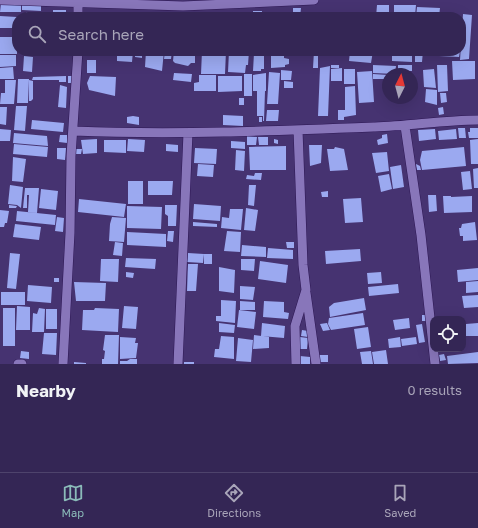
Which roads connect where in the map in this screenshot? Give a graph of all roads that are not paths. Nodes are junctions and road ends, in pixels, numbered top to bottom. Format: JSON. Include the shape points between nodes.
{"nodes":[{"id":1,"x":0,"y":0,"type":"edge"},
{"id":2,"x":314,"y":0,"type":"edge"},
{"id":3,"x":78,"y":3,"type":"junction"},
{"id":4,"x":78,"y":12,"type":"edge"},
{"id":5,"x":78,"y":56,"type":"edge"},
{"id":6,"x":478,"y":120,"type":"edge"},
{"id":7,"x":405,"y":126,"type":"junction"},
{"id":8,"x":298,"y":130,"type":"junction"},
{"id":9,"x":74,"y":131,"type":"junction"},
{"id":10,"x":188,"y":133,"type":"junction"},
{"id":11,"x":306,"y":290,"type":"junction"},
{"id":12,"x":18,"y":364,"type":"edge"},
{"id":13,"x":22,"y":364,"type":"edge"},
{"id":14,"x":63,"y":364,"type":"edge"},
{"id":15,"x":178,"y":364,"type":"edge"},
{"id":16,"x":296,"y":364,"type":"edge"},
{"id":17,"x":316,"y":364,"type":"edge"},
{"id":18,"x":435,"y":364,"type":"edge"}],
"edges":[{"from":1,"to":3,"type":"street"},
{"from":2,"to":3,"type":"street","via":[[183,6]]},
{"from":3,"to":4,"type":"street"},
{"from":5,"to":9,"type":"street"},
{"from":6,"to":7,"type":"street","via":[[432,121]]},
{"from":7,"to":8,"type":"street"},
{"from":7,"to":18,"type":"street","via":[[421,235]]},
{"from":8,"to":10,"type":"street"},
{"from":8,"to":11,"type":"street"},
{"from":9,"to":10,"type":"street"},
{"from":9,"to":14,"type":"street"},
{"from":10,"to":15,"type":"street"},
{"from":11,"to":16,"type":"street","via":[[296,326]]},
{"from":11,"to":17,"type":"street"},
{"from":12,"to":13,"type":"street"}]}
